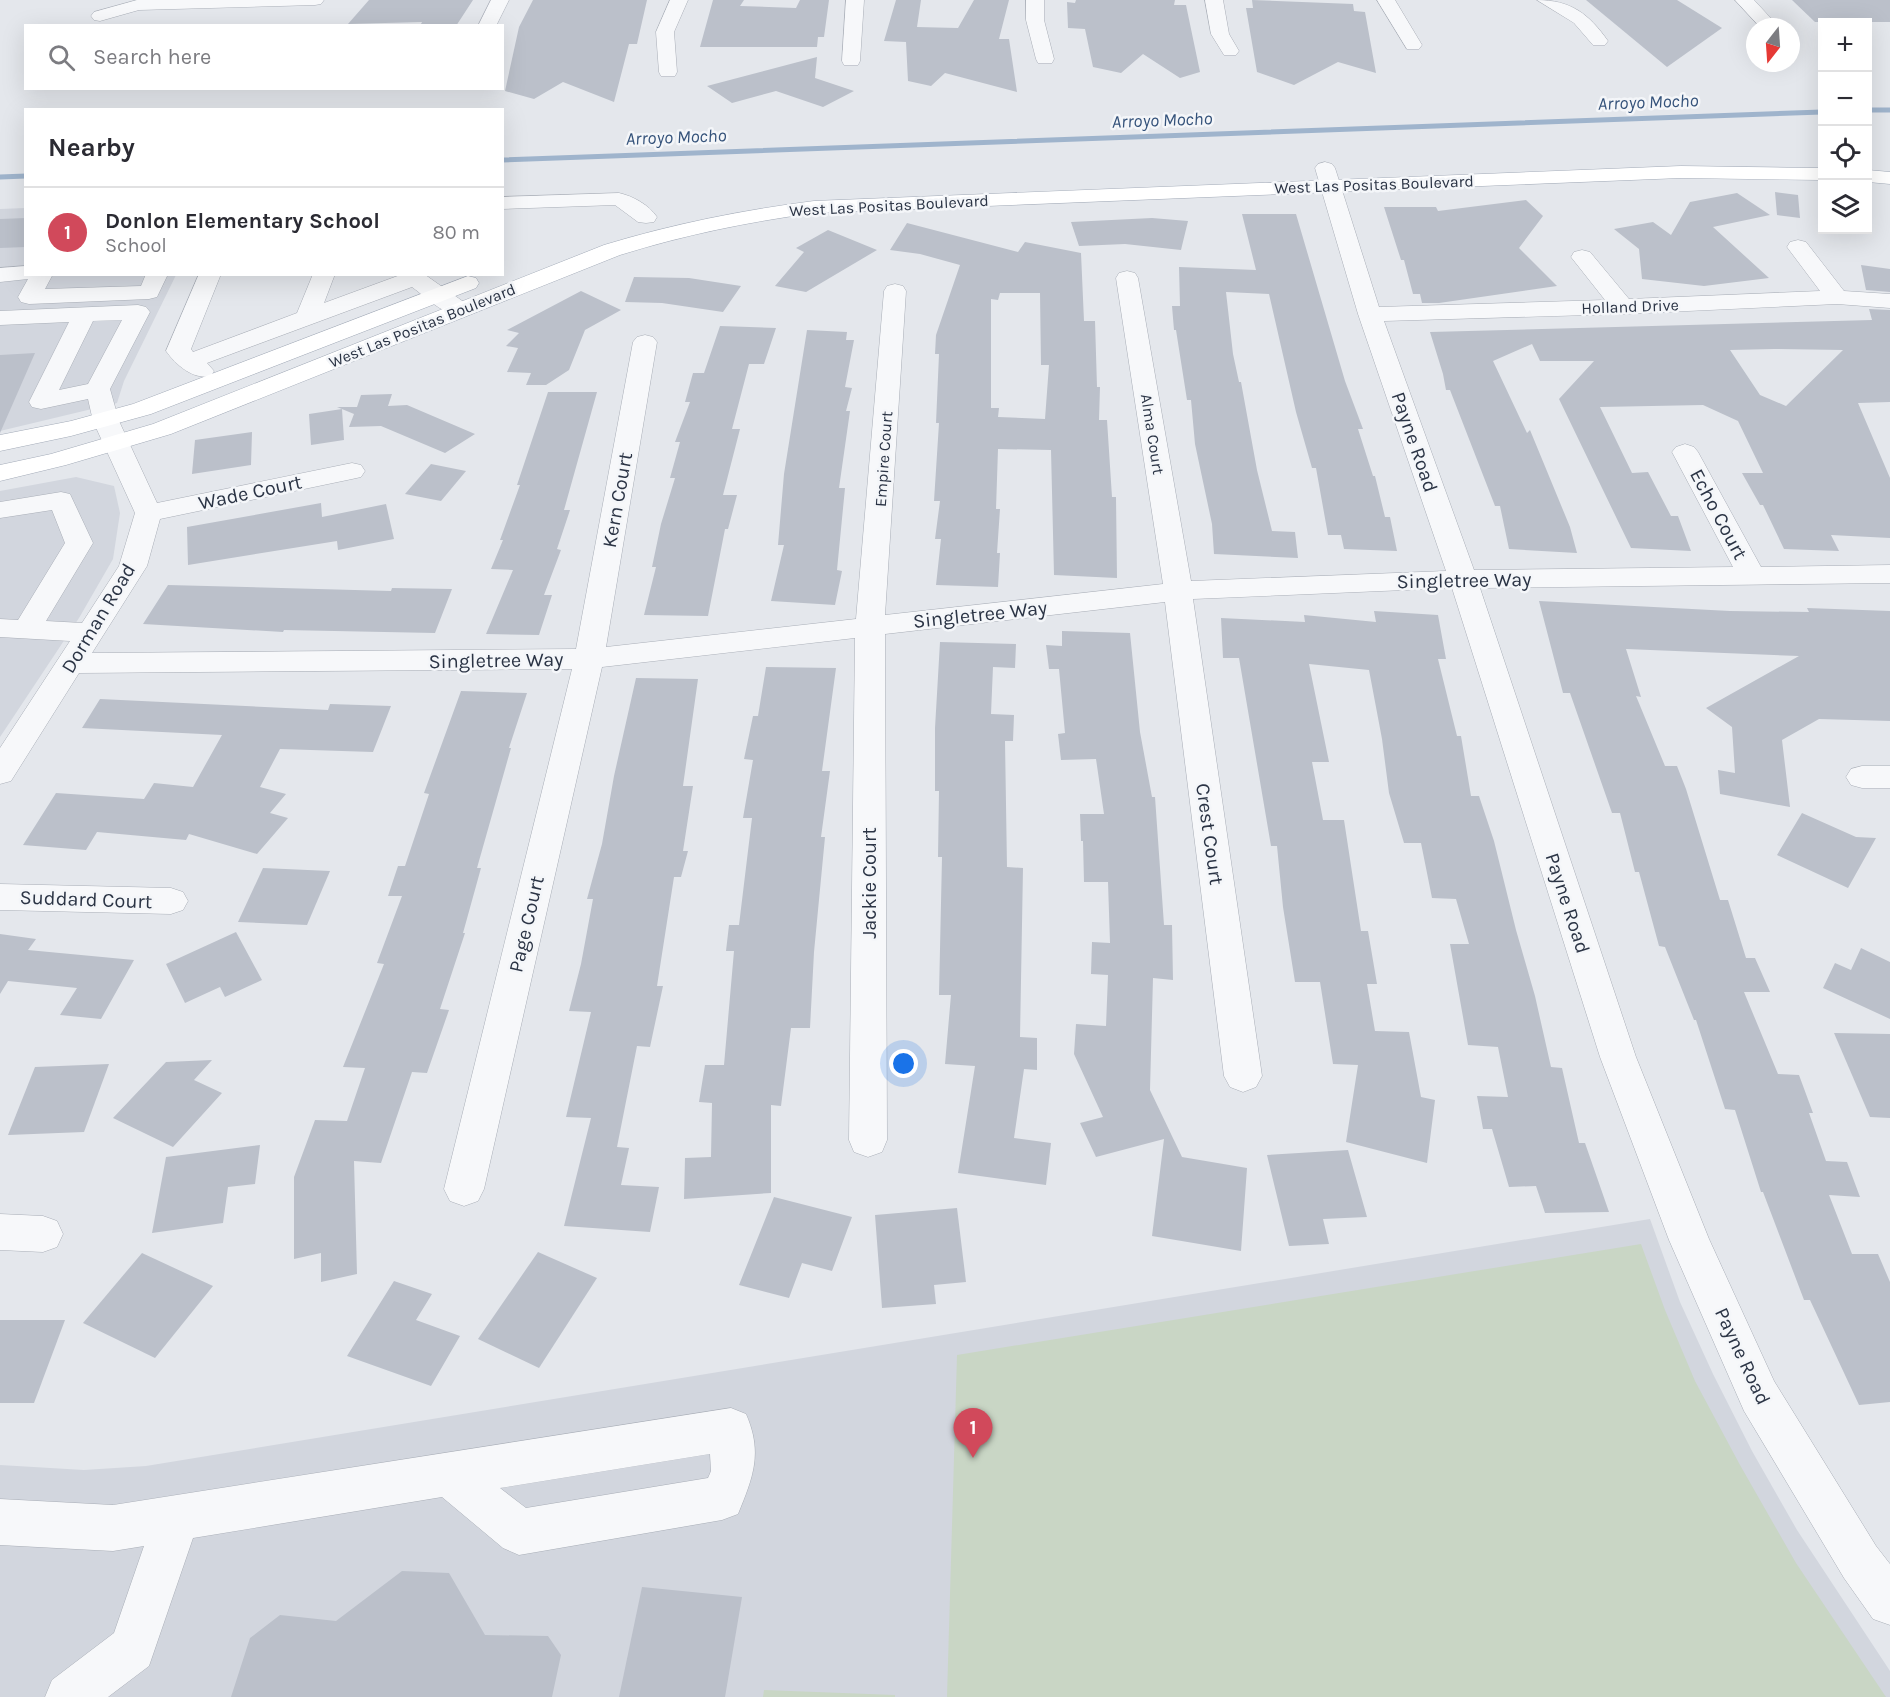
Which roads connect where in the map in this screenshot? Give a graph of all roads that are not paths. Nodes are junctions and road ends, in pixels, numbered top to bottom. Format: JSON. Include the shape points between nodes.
{"nodes":[{"id":1,"x":315,"y":0,"type":"edge"},
{"id":2,"x":500,"y":0,"type":"edge"},
{"id":3,"x":679,"y":0,"type":"edge"},
{"id":4,"x":855,"y":0,"type":"edge"},
{"id":5,"x":1035,"y":0,"type":"edge"},
{"id":6,"x":1214,"y":0,"type":"edge"},
{"id":7,"x":1386,"y":0,"type":"edge"},
{"id":8,"x":1546,"y":0,"type":"edge"},
{"id":9,"x":1744,"y":0,"type":"edge"},
{"id":10,"x":100,"y":16,"type":"dead end"},
{"id":11,"x":306,"y":17,"type":"dead end"},
{"id":12,"x":1761,"y":18,"type":"edge"},
{"id":13,"x":488,"y":24,"type":"edge"},
{"id":14,"x":1599,"y":41,"type":"dead end"},
{"id":15,"x":1413,"y":45,"type":"dead end"},
{"id":16,"x":1230,"y":51,"type":"dead end"},
{"id":17,"x":1045,"y":59,"type":"dead end"},
{"id":18,"x":851,"y":60,"type":"dead end"},
{"id":19,"x":668,"y":72,"type":"dead end"},
{"id":20,"x":1818,"y":173,"type":"edge"},
{"id":21,"x":1872,"y":176,"type":"edge"},
{"id":22,"x":1328,"y":177,"type":"junction"},
{"id":23,"x":1890,"y":178,"type":"edge"},
{"id":24,"x":765,"y":193,"type":"dead end"},
{"id":25,"x":504,"y":203,"type":"edge"},
{"id":26,"x":667,"y":211,"type":"dead end"},
{"id":27,"x":636,"y":220,"type":"joint"},
{"id":28,"x":1798,"y":247,"type":"dead end"},
{"id":29,"x":1582,"y":257,"type":"dead end"},
{"id":30,"x":24,"y":273,"type":"edge"},
{"id":31,"x":0,"y":274,"type":"edge"},
{"id":32,"x":41,"y":276,"type":"edge"},
{"id":33,"x":156,"y":276,"type":"edge"},
{"id":34,"x":209,"y":276,"type":"edge"},
{"id":35,"x":323,"y":276,"type":"edge"},
{"id":36,"x":475,"y":276,"type":"edge"},
{"id":37,"x":1127,"y":278,"type":"dead end"},
{"id":38,"x":426,"y":283,"type":"edge"},
{"id":39,"x":895,"y":291,"type":"dead end"},
{"id":40,"x":1837,"y":297,"type":"junction"},
{"id":41,"x":1890,"y":301,"type":"edge"},
{"id":42,"x":1623,"y":307,"type":"junction"},
{"id":43,"x":460,"y":310,"type":"junction"},
{"id":44,"x":85,"y":314,"type":"junction"},
{"id":45,"x":1370,"y":314,"type":"junction"},
{"id":46,"x":308,"y":316,"type":"junction"},
{"id":47,"x":9,"y":324,"type":"edge"},
{"id":48,"x":645,"y":342,"type":"dead end"},
{"id":49,"x":190,"y":361,"type":"junction"},
{"id":50,"x":216,"y":381,"type":"junction"},
{"id":51,"x":98,"y":389,"type":"junction"},
{"id":52,"x":111,"y":433,"type":"junction"},
{"id":53,"x":0,"y":443,"type":"edge"},
{"id":54,"x":1685,"y":452,"type":"dead end"},
{"id":55,"x":352,"y":471,"type":"dead end"},
{"id":56,"x":0,"y":473,"type":"edge"},
{"id":57,"x":0,"y":510,"type":"edge"},
{"id":58,"x":148,"y":513,"type":"junction"},
{"id":59,"x":1890,"y":574,"type":"edge"},
{"id":60,"x":1752,"y":576,"type":"junction"},
{"id":61,"x":1462,"y":579,"type":"junction"},
{"id":62,"x":1178,"y":591,"type":"junction"},
{"id":63,"x":870,"y":626,"type":"junction"},
{"id":64,"x":13,"y":629,"type":"edge"},
{"id":65,"x":90,"y":633,"type":"junction"},
{"id":66,"x":589,"y":659,"type":"junction"},
{"id":67,"x":71,"y":663,"type":"junction"},
{"id":68,"x":0,"y":773,"type":"edge"},
{"id":69,"x":0,"y":897,"type":"edge"},
{"id":70,"x":171,"y":901,"type":"dead end"},
{"id":71,"x":1242,"y":1076,"type":"dead end"},
{"id":72,"x":868,"y":1140,"type":"dead end"},
{"id":73,"x":464,"y":1189,"type":"dead end"},
{"id":74,"x":0,"y":1232,"type":"edge"},
{"id":75,"x":44,"y":1233,"type":"dead end"},
{"id":76,"x":447,"y":1473,"type":"junction"},
{"id":77,"x":177,"y":1518,"type":"junction"},
{"id":78,"x":0,"y":1522,"type":"edge"},
{"id":79,"x":1890,"y":1602,"type":"edge"},
{"id":80,"x":69,"y":1697,"type":"edge"}],
"edges":[{"from":1,"to":10,"type":"street","via":[[138,5]]},
{"from":1,"to":11,"type":"street"},
{"from":2,"to":13,"type":"street"},
{"from":3,"to":19,"type":"street","via":[[665,32]]},
{"from":4,"to":18,"type":"street"},
{"from":5,"to":17,"type":"street","via":[[1035,20]]},
{"from":6,"to":16,"type":"street","via":[[1220,34]]},
{"from":7,"to":15,"type":"street"},
{"from":8,"to":14,"type":"street","via":[[1580,19]]},
{"from":9,"to":12,"type":"street"},
{"from":20,"to":22,"type":"main road","name":"West Las Positas Boulevard"},
{"from":21,"to":23,"type":"main road"},
{"from":22,"to":24,"type":"main road","name":"West Las Positas Boulevard"},
{"from":22,"to":43,"type":"main road","name":"West Las Positas Boulevard","via":[[769,212],[664,233]]},
{"from":22,"to":45,"type":"street","name":"Payne Road"},
{"from":25,"to":27,"type":"street","via":[[619,199],[627,202]]},
{"from":26,"to":27,"type":"main road"},
{"from":28,"to":40,"type":"street"},
{"from":29,"to":42,"type":"street"},
{"from":30,"to":31,"type":"street"},
{"from":32,"to":33,"type":"street","via":[[29,297],[149,292]]},
{"from":34,"to":49,"type":"street","via":[[178,351]]},
{"from":35,"to":46,"type":"street"},
{"from":36,"to":38,"type":"main road","name":"West Las Positas Boulevard"},
{"from":37,"to":62,"type":"street","name":"Alma Court"},
{"from":38,"to":43,"type":"street"},
{"from":38,"to":46,"type":"street"},
{"from":38,"to":50,"type":"main road","name":"West Las Positas Boulevard"},
{"from":39,"to":63,"type":"street","name":"Empire Court"},
{"from":40,"to":41,"type":"street","name":"Holland Drive"},
{"from":40,"to":42,"type":"street","name":"Holland Drive"},
{"from":42,"to":45,"type":"street","name":"Holland Drive"},
{"from":43,"to":52,"type":"main road","name":"West Las Positas Boulevard","via":[[162,429]]},
{"from":44,"to":47,"type":"street"},
{"from":44,"to":51,"type":"street","via":[[138,312]]},
{"from":44,"to":51,"type":"street","via":[[40,402]]},
{"from":45,"to":61,"type":"street","name":"Payne Road"},
{"from":46,"to":49,"type":"street"},
{"from":48,"to":66,"type":"street","name":"Kern Court"},
{"from":49,"to":50,"type":"street"},
{"from":50,"to":52,"type":"main road","name":"West Las Positas Boulevard"},
{"from":51,"to":52,"type":"street"},
{"from":52,"to":53,"type":"main road","name":"West Las Positas Boulevard","via":[[42,436]]},
{"from":52,"to":56,"type":"main road","name":"West Las Positas Boulevard"},
{"from":52,"to":58,"type":"street"},
{"from":54,"to":60,"type":"street","name":"Echo Court"},
{"from":55,"to":58,"type":"street","name":"Wade Court"},
{"from":57,"to":64,"type":"street","via":[[61,500],[79,543]]},
{"from":58,"to":65,"type":"street","name":"Dorman Road","via":[[133,566]]},
{"from":59,"to":60,"type":"street","name":"Singletree Way"},
{"from":60,"to":61,"type":"street","name":"Singletree Way"},
{"from":61,"to":62,"type":"street","name":"Singletree Way"},
{"from":61,"to":79,"type":"street","name":"Payne Road","via":[[1618,1058],[1689,1240],[1759,1396],[1860,1562]]},
{"from":62,"to":63,"type":"street","name":"Singletree Way"},
{"from":62,"to":71,"type":"street","name":"Crest Court"},
{"from":63,"to":66,"type":"street","name":"Singletree Way"},
{"from":63,"to":72,"type":"street","name":"Jackie Court"},
{"from":64,"to":65,"type":"street"},
{"from":65,"to":67,"type":"street","name":"Dorman Road"},
{"from":66,"to":67,"type":"street","name":"Singletree Way"},
{"from":66,"to":73,"type":"street","name":"Page Court"},
{"from":67,"to":68,"type":"street","name":"Dorman Road"},
{"from":69,"to":70,"type":"street","name":"Suddard Court"},
{"from":74,"to":75,"type":"street"},
{"from":76,"to":76,"type":"street","via":[[519,1532],[722,1498],[733,1471],[731,1429]]},
{"from":76,"to":77,"type":"street"},
{"from":77,"to":78,"type":"street","via":[[113,1528]]},
{"from":77,"to":80,"type":"street","via":[[132,1650]]}]}
